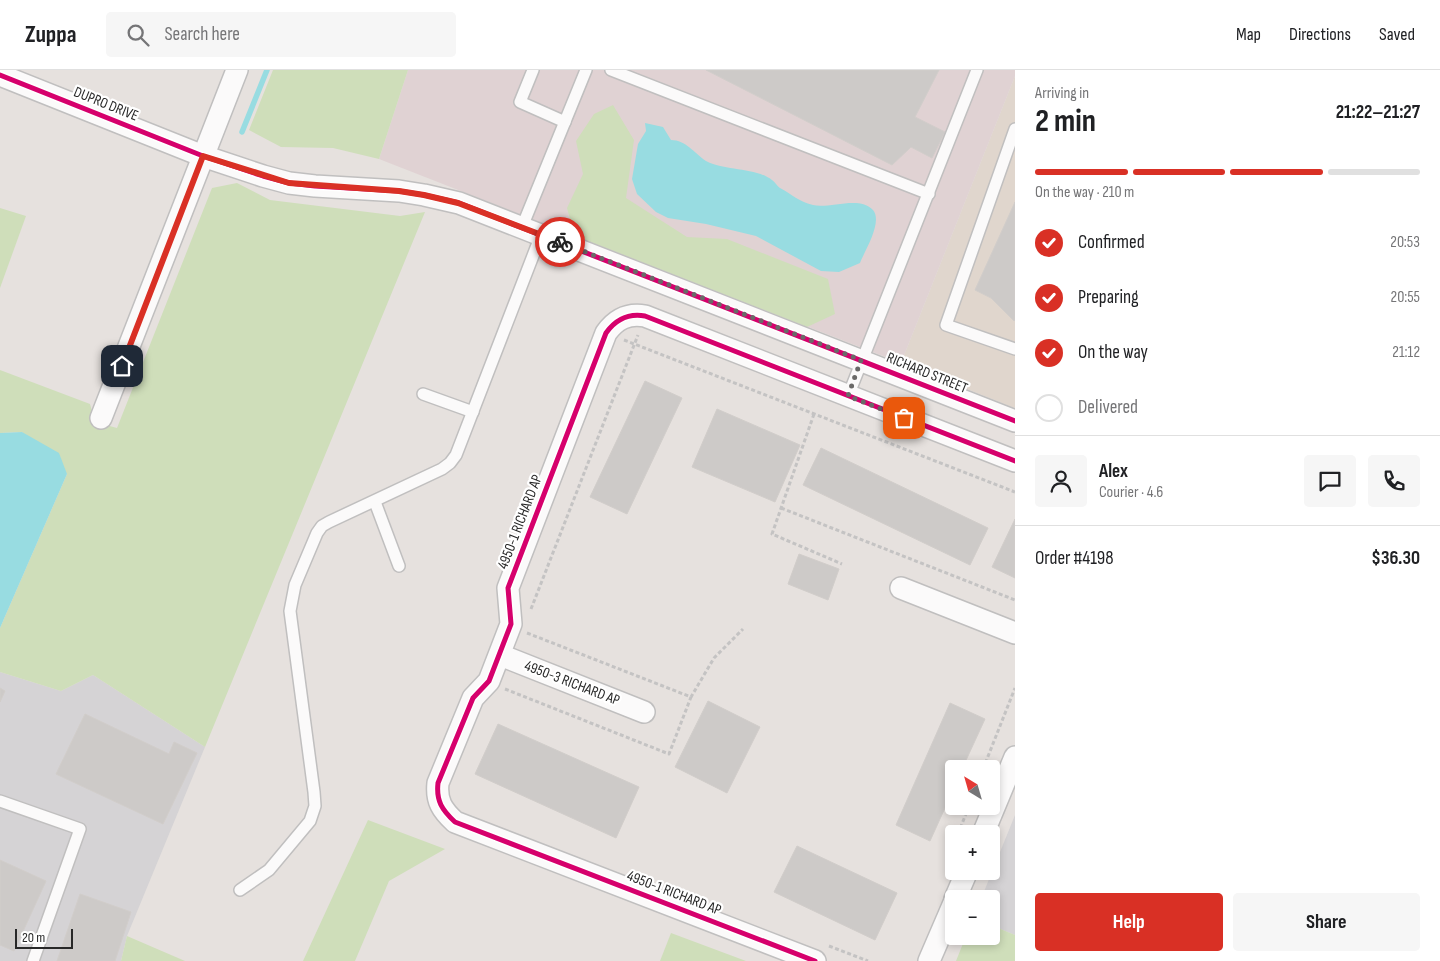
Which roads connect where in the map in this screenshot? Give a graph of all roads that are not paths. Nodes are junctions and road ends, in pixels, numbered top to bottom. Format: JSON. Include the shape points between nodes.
{"nodes":[{"id":1,"x":237,"y":70,"type":"edge"},
{"id":2,"x":533,"y":70,"type":"edge"},
{"id":3,"x":586,"y":70,"type":"edge"},
{"id":4,"x":611,"y":70,"type":"edge"},
{"id":5,"x":977,"y":70,"type":"edge"},
{"id":6,"x":0,"y":75,"type":"edge"},
{"id":7,"x":565,"y":122,"type":"junction"},
{"id":8,"x":1015,"y":129,"type":"edge"},
{"id":9,"x":203,"y":156,"type":"junction"},
{"id":10,"x":928,"y":194,"type":"junction"},
{"id":11,"x":532,"y":231,"type":"junction"},
{"id":12,"x":1015,"y":349,"type":"edge"},
{"id":13,"x":861,"y":360,"type":"junction"},
{"id":14,"x":422,"y":394,"type":"dead end"},
{"id":15,"x":848,"y":396,"type":"junction"},
{"id":16,"x":473,"y":412,"type":"junction"},
{"id":17,"x":101,"y":418,"type":"dead end"},
{"id":18,"x":1015,"y":421,"type":"edge"},
{"id":19,"x":1015,"y":461,"type":"edge"},
{"id":20,"x":375,"y":502,"type":"junction"},
{"id":21,"x":399,"y":566,"type":"dead end"},
{"id":22,"x":901,"y":588,"type":"dead end"},
{"id":23,"x":1015,"y":633,"type":"edge"},
{"id":24,"x":500,"y":655,"type":"junction"},
{"id":25,"x":644,"y":712,"type":"dead end"},
{"id":26,"x":1015,"y":757,"type":"edge"},
{"id":27,"x":0,"y":801,"type":"edge"},
{"id":28,"x":987,"y":825,"type":"edge"},
{"id":29,"x":240,"y":890,"type":"dead end"},
{"id":30,"x":945,"y":923,"type":"edge"},
{"id":31,"x":819,"y":952,"type":"edge"},
{"id":32,"x":33,"y":961,"type":"edge"},
{"id":33,"x":929,"y":961,"type":"edge"}],
"edges":[{"from":1,"to":9,"type":"street"},
{"from":2,"to":7,"type":"lane","via":[[520,102]]},
{"from":3,"to":7,"type":"lane"},
{"from":4,"to":10,"type":"lane"},
{"from":5,"to":10,"type":"lane"},
{"from":6,"to":9,"type":"street","name":"DUPRO DRIVE"},
{"from":7,"to":11,"type":"lane"},
{"from":8,"to":12,"type":"lane","via":[[946,325]]},
{"from":9,"to":11,"type":"street","name":"RICHARD STREET","via":[[289,183],[424,195],[458,203]]},
{"from":9,"to":17,"type":"street"},
{"from":10,"to":13,"type":"lane"},
{"from":11,"to":13,"type":"street","name":"RICHARD STREET"},
{"from":11,"to":16,"type":"lane"},
{"from":13,"to":15,"type":"lane"},
{"from":13,"to":18,"type":"street","name":"RICHARD STREET"},
{"from":14,"to":16,"type":"lane"},
{"from":15,"to":19,"type":"street","name":"4950-1 RICHARD AP"},
{"from":15,"to":24,"type":"street","name":"4950-1 RICHARD AP","via":[[645,316],[621,318],[606,333],[508,588],[511,624]]},
{"from":16,"to":20,"type":"lane","via":[[456,456],[450,463]]},
{"from":20,"to":21,"type":"lane"},
{"from":20,"to":29,"type":"lane","via":[[322,526],[295,585],[290,610],[315,806],[310,821],[269,870]]},
{"from":22,"to":23,"type":"street"},
{"from":24,"to":25,"type":"street","name":"4950-3 RICHARD AP"},
{"from":24,"to":31,"type":"street","name":"4950-1 RICHARD AP","via":[[489,681],[472,698],[438,783],[436,794],[446,814],[455,822]]},
{"from":26,"to":28,"type":"street"},
{"from":27,"to":32,"type":"lane","via":[[80,829]]},
{"from":30,"to":33,"type":"street"}]}
